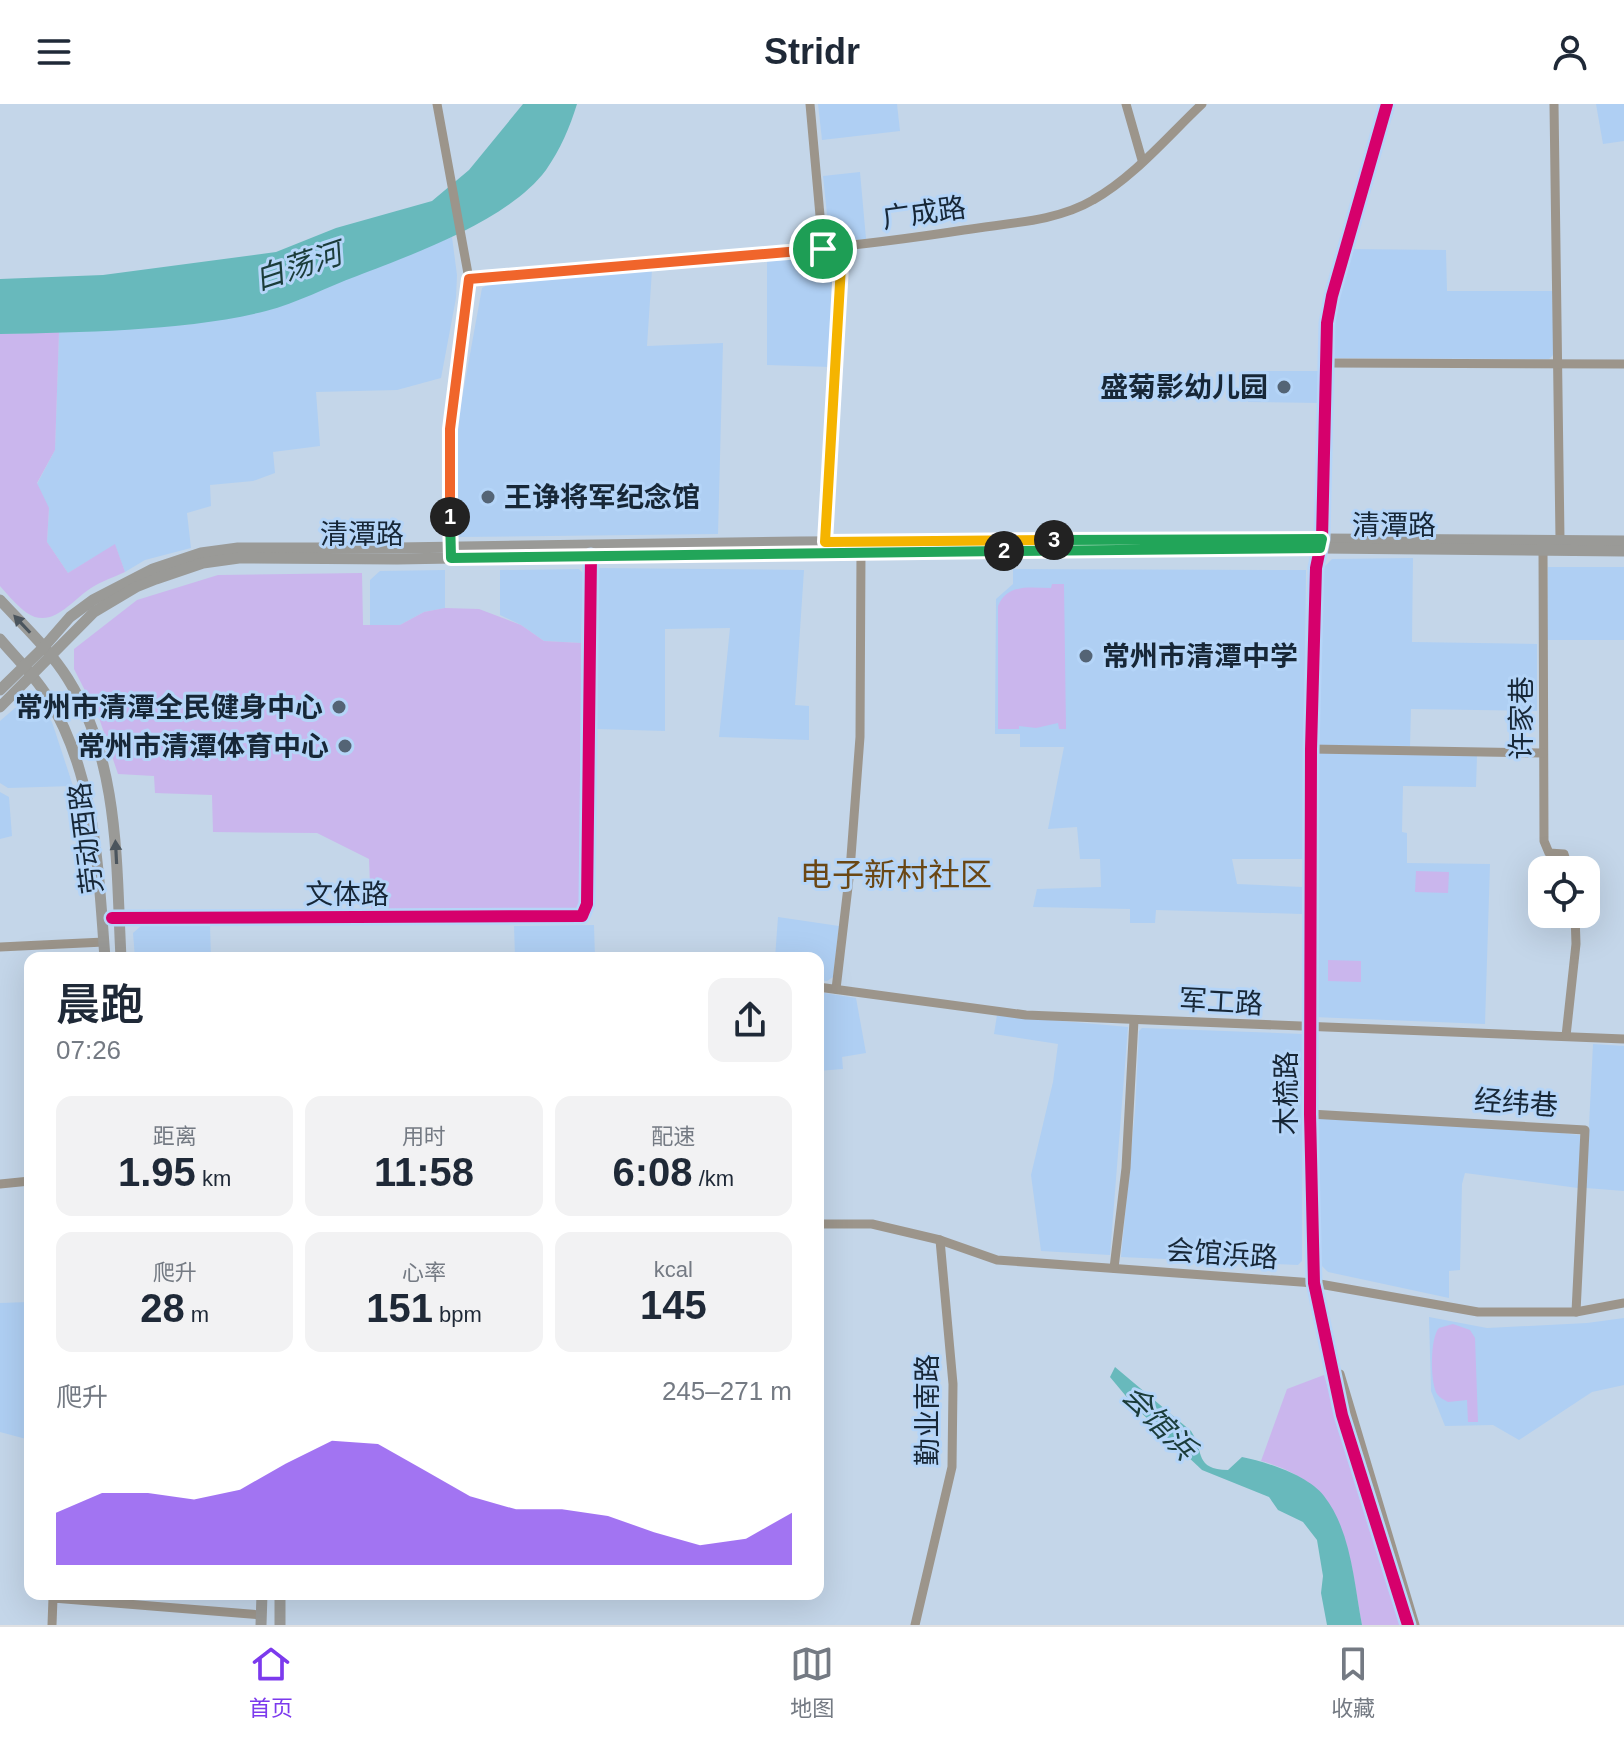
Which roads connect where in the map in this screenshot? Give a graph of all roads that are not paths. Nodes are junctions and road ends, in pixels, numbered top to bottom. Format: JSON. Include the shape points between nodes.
{"nodes":[{"id":1,"x":437,"y":104,"type":"edge"},
{"id":2,"x":810,"y":104,"type":"edge"},
{"id":3,"x":1126,"y":104,"type":"edge"},
{"id":4,"x":1202,"y":104,"type":"edge"},
{"id":5,"x":1387,"y":104,"type":"edge"},
{"id":6,"x":1554,"y":104,"type":"edge"},
{"id":7,"x":1142,"y":160,"type":"junction"},
{"id":8,"x":823,"y":249,"type":"junction"},
{"id":9,"x":469,"y":279,"type":"junction"},
{"id":10,"x":1327,"y":363,"type":"junction"},
{"id":11,"x":1558,"y":364,"type":"junction"},
{"id":12,"x":1624,"y":364,"type":"edge"},
{"id":13,"x":1560,"y":539,"type":"junction"},
{"id":14,"x":1624,"y":541,"type":"edge"},
{"id":15,"x":825,"y":542,"type":"junction"},
{"id":16,"x":1321,"y":544,"type":"junction"},
{"id":17,"x":1543,"y":549,"type":"junction"},
{"id":18,"x":1624,"y":551,"type":"edge"},
{"id":19,"x":861,"y":552,"type":"junction"},
{"id":20,"x":450,"y":553,"type":"junction"},
{"id":21,"x":591,"y":556,"type":"junction"},
{"id":22,"x":0,"y":600,"type":"edge"},
{"id":23,"x":0,"y":639,"type":"edge"},
{"id":24,"x":46,"y":657,"type":"junction"},
{"id":25,"x":28,"y":671,"type":"junction"},
{"id":26,"x":0,"y":690,"type":"edge"},
{"id":27,"x":0,"y":707,"type":"edge"},
{"id":28,"x":1311,"y":749,"type":"junction"},
{"id":29,"x":1543,"y":753,"type":"junction"},
{"id":30,"x":1565,"y":856,"type":"edge"},
{"id":31,"x":116,"y":918,"type":"junction"},
{"id":32,"x":1575,"y":928,"type":"edge"},
{"id":33,"x":104,"y":942,"type":"junction"},
{"id":34,"x":0,"y":947,"type":"edge"},
{"id":35,"x":105,"y":952,"type":"edge"},
{"id":36,"x":120,"y":952,"type":"edge"},
{"id":37,"x":824,"y":988,"type":"edge"},
{"id":38,"x":836,"y":989,"type":"junction"},
{"id":39,"x":1134,"y":1020,"type":"junction"},
{"id":40,"x":1310,"y":1028,"type":"junction"},
{"id":41,"x":1566,"y":1036,"type":"junction"},
{"id":42,"x":1624,"y":1039,"type":"edge"},
{"id":43,"x":1310,"y":1114,"type":"junction"},
{"id":44,"x":24,"y":1182,"type":"edge"},
{"id":45,"x":0,"y":1184,"type":"edge"},
{"id":46,"x":824,"y":1224,"type":"edge"},
{"id":47,"x":940,"y":1240,"type":"junction"},
{"id":48,"x":1114,"y":1268,"type":"junction"},
{"id":49,"x":1314,"y":1283,"type":"junction"},
{"id":50,"x":1624,"y":1303,"type":"edge"},
{"id":51,"x":1576,"y":1312,"type":"junction"},
{"id":52,"x":53,"y":1600,"type":"edge"},
{"id":53,"x":72,"y":1600,"type":"edge"},
{"id":54,"x":262,"y":1600,"type":"edge"},
{"id":55,"x":280,"y":1600,"type":"edge"},
{"id":56,"x":261,"y":1620,"type":"edge"},
{"id":57,"x":52,"y":1625,"type":"edge"},
{"id":58,"x":280,"y":1625,"type":"edge"},
{"id":59,"x":915,"y":1625,"type":"edge"},
{"id":60,"x":1408,"y":1625,"type":"edge"},
{"id":61,"x":1415,"y":1625,"type":"edge"}],
"edges":[{"from":1,"to":9,"type":"street"},
{"from":2,"to":8,"type":"street"},
{"from":3,"to":7,"type":"street"},
{"from":4,"to":7,"type":"street","name":"广成路"},
{"from":5,"to":10,"type":"street","name":"木梳路","via":[[1332,296]]},
{"from":6,"to":11,"type":"street"},
{"from":7,"to":8,"type":"street","name":"广成路","via":[[1092,201],[1056,215]]},
{"from":8,"to":9,"type":"street","name":"广成路"},
{"from":8,"to":15,"type":"street","via":[[841,266]]},
{"from":9,"to":20,"type":"street","via":[[450,429]]},
{"from":10,"to":11,"type":"street"},
{"from":10,"to":16,"type":"street","name":"木梳路"},
{"from":11,"to":12,"type":"street"},
{"from":11,"to":13,"type":"street"},
{"from":13,"to":14,"type":"main road","name":"清潭路"},
{"from":13,"to":16,"type":"main road","name":"清潭路"},
{"from":15,"to":16,"type":"main road","name":"清潭路"},
{"from":15,"to":20,"type":"main road","name":"清潭路"},
{"from":16,"to":17,"type":"main road","name":"清潭路"},
{"from":16,"to":19,"type":"main road","name":"清潭路"},
{"from":16,"to":28,"type":"street","name":"木梳路"},
{"from":17,"to":18,"type":"main road","name":"清潭路"},
{"from":17,"to":29,"type":"street","name":"许家巷"},
{"from":19,"to":21,"type":"main road","name":"清潭路"},
{"from":19,"to":38,"type":"street","via":[[860,737]]},
{"from":20,"to":21,"type":"main road","name":"清潭路"},
{"from":20,"to":24,"type":"main road","name":"清潭路","via":[[238,548],[201,553],[153,569],[93,600],[70,617]]},
{"from":21,"to":31,"type":"street","name":"文体路","via":[[587,904],[582,916]]},
{"from":24,"to":22,"type":"main road","name":"劳动西路","one_way":true},
{"from":23,"to":25,"type":"main road","name":"劳动西路"},
{"from":24,"to":25,"type":"main road","name":"清潭路"},
{"from":31,"to":24,"type":"main road","name":"劳动西路","one_way":true,"via":[[116,845],[107,783],[68,679]]},
{"from":25,"to":26,"type":"main road"},
{"from":25,"to":27,"type":"main road"},
{"from":25,"to":33,"type":"main road","name":"劳动西路","via":[[63,727],[86,789]]},
{"from":28,"to":29,"type":"street"},
{"from":28,"to":40,"type":"street","name":"木梳路"},
{"from":29,"to":30,"type":"street","name":"许家巷","via":[[1544,841],[1549,853]]},
{"from":31,"to":36,"type":"main road","name":"劳动西路"},
{"from":32,"to":41,"type":"street"},
{"from":33,"to":34,"type":"street"},
{"from":33,"to":35,"type":"main road","name":"劳动西路"},
{"from":37,"to":38,"type":"street","name":"军工路"},
{"from":38,"to":39,"type":"street","name":"军工路","via":[[1026,1015]]},
{"from":39,"to":40,"type":"street","name":"军工路"},
{"from":39,"to":48,"type":"street"},
{"from":40,"to":41,"type":"street","name":"军工路"},
{"from":40,"to":43,"type":"street","name":"木梳路"},
{"from":41,"to":42,"type":"street","name":"军工路"},
{"from":43,"to":49,"type":"street","name":"木梳路"},
{"from":43,"to":51,"type":"street","name":"经纬巷","via":[[1585,1130]]},
{"from":44,"to":45,"type":"street"},
{"from":46,"to":47,"type":"street","name":"会馆浜路","via":[[872,1224]]},
{"from":47,"to":48,"type":"street","name":"会馆浜路","via":[[997,1260]]},
{"from":47,"to":59,"type":"street","name":"勤业南路","via":[[953,1384],[952,1467]]},
{"from":48,"to":49,"type":"street","name":"会馆浜路"},
{"from":49,"to":51,"type":"street","name":"会馆浜路","via":[[1478,1312]]},
{"from":49,"to":60,"type":"street","name":"木梳路","via":[[1342,1415]]},
{"from":49,"to":61,"type":"street","name":"木梳路"},
{"from":50,"to":51,"type":"street","name":"会馆浜路"},
{"from":52,"to":57,"type":"street"},
{"from":53,"to":56,"type":"street"},
{"from":54,"to":56,"type":"main road"},
{"from":55,"to":58,"type":"main road"}]}
